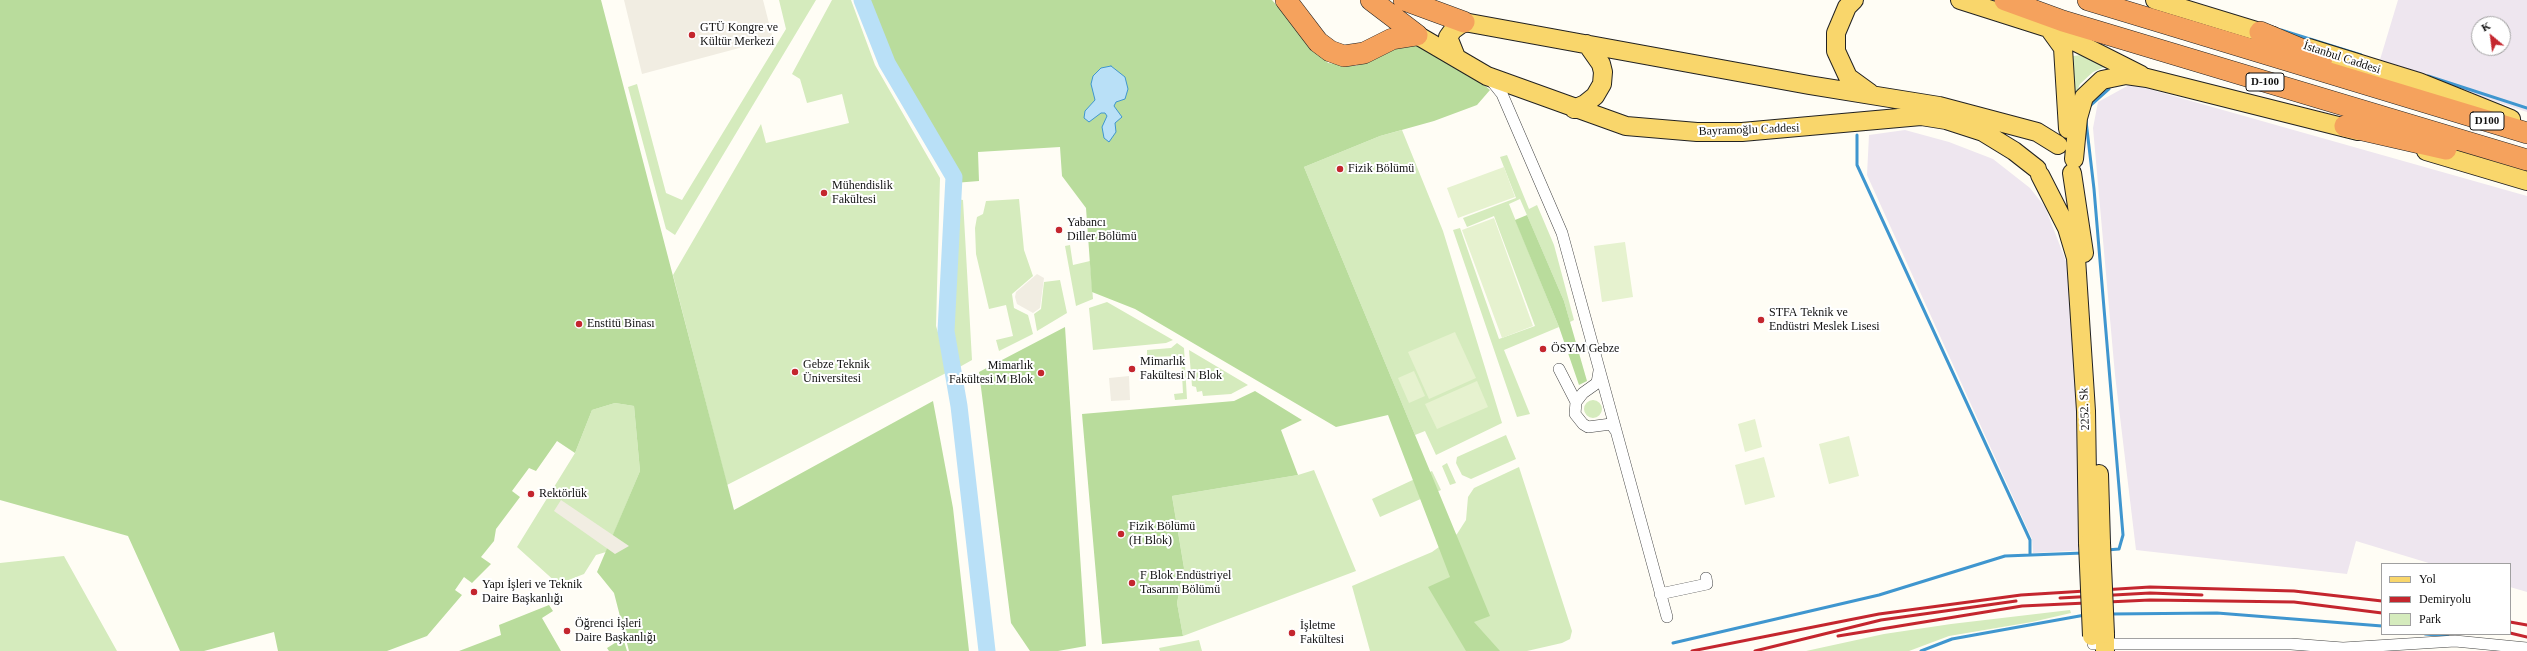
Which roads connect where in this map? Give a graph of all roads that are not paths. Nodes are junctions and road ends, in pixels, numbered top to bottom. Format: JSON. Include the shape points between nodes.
{"nodes":[{"id":1,"x":1286,"y":0,"type":"edge"},
{"id":2,"x":1372,"y":0,"type":"edge"},
{"id":3,"x":1404,"y":0,"type":"edge"},
{"id":4,"x":1854,"y":0,"type":"edge"},
{"id":5,"x":1960,"y":0,"type":"edge"},
{"id":6,"x":2005,"y":0,"type":"edge"},
{"id":7,"x":2088,"y":0,"type":"edge"},
{"id":8,"x":2155,"y":0,"type":"edge"},
{"id":9,"x":1464,"y":22,"type":"junction"},
{"id":10,"x":2048,"y":28,"type":"junction"},
{"id":11,"x":2260,"y":32,"type":"junction"},
{"id":12,"x":1417,"y":36,"type":"junction"},
{"id":13,"x":1587,"y":44,"type":"junction"},
{"id":14,"x":1456,"y":57,"type":"junction"},
{"id":15,"x":1487,"y":76,"type":"junction"},
{"id":16,"x":2147,"y":78,"type":"junction"},
{"id":17,"x":1523,"y":90,"type":"junction"},
{"id":18,"x":1878,"y":97,"type":"junction"},
{"id":19,"x":2447,"y":108,"type":"junction"},
{"id":20,"x":1574,"y":109,"type":"junction"},
{"id":21,"x":1511,"y":116,"type":"junction"},
{"id":22,"x":2527,"y":124,"type":"edge"},
{"id":23,"x":2345,"y":126,"type":"junction"},
{"id":24,"x":2527,"y":133,"type":"edge"},
{"id":25,"x":2067,"y":156,"type":"junction"},
{"id":26,"x":2527,"y":160,"type":"edge"},
{"id":27,"x":2527,"y":168,"type":"edge"},
{"id":28,"x":2038,"y":172,"type":"junction"},
{"id":29,"x":2527,"y":181,"type":"edge"},
{"id":30,"x":1598,"y":360,"type":"junction"},
{"id":31,"x":1559,"y":369,"type":"dead end"},
{"id":32,"x":1576,"y":402,"type":"junction"},
{"id":33,"x":1616,"y":431,"type":"junction"},
{"id":34,"x":2094,"y":543,"type":"junction"},
{"id":35,"x":1706,"y":578,"type":"dead end"},
{"id":36,"x":1660,"y":594,"type":"junction"},
{"id":37,"x":1667,"y":617,"type":"dead end"},
{"id":38,"x":2099,"y":644,"type":"edge"},
{"id":39,"x":2527,"y":648,"type":"edge"}],
"edges":[{"from":1,"to":12,"type":"highway","via":[[1318,42],[1330,51],[1344,56],[1364,53],[1392,39]]},
{"from":2,"to":12,"type":"highway"},
{"from":3,"to":9,"type":"highway"},
{"from":4,"to":18,"type":"main road","via":[[1847,7],[1836,33],[1836,51],[1843,70],[1853,82]]},
{"from":5,"to":10,"type":"main road"},
{"from":6,"to":26,"type":"highway","name":"D-100","number":"D-100","via":[[2063,21]]},
{"from":7,"to":19,"type":"highway","number":"D-100"},
{"from":8,"to":11,"type":"main road","name":"İstanbul Caddesi"},
{"from":9,"to":13,"type":"main road"},
{"from":9,"to":14,"type":"main road","via":[[1448,36]]},
{"from":10,"to":16,"type":"main road"},
{"from":10,"to":25,"type":"main road","via":[[2063,48],[2069,126]]},
{"from":11,"to":19,"type":"highway"},
{"from":11,"to":22,"type":"main road","name":"İstanbul Caddesi","via":[[2419,82]]},
{"from":12,"to":14,"type":"main road","name":"Bayramoğlu Caddesi"},
{"from":13,"to":18,"type":"main road"},
{"from":13,"to":20,"type":"main road","via":[[1601,64],[1602,84],[1595,96]]},
{"from":14,"to":15,"type":"main road","name":"Bayramoğlu Caddesi"},
{"from":15,"to":17,"type":"main road","name":"Bayramoğlu Caddesi"},
{"from":15,"to":21,"type":"street","via":[[1502,94]]},
{"from":16,"to":23,"type":"main road"},
{"from":16,"to":25,"type":"main road","via":[[2109,78],[2089,91],[2080,106]]},
{"from":17,"to":20,"type":"main road","name":"Bayramoğlu Caddesi"},
{"from":17,"to":21,"type":"street","via":[[1512,98]]},
{"from":18,"to":25,"type":"main road","via":[[1939,106],[2037,132]]},
{"from":19,"to":24,"type":"highway","name":"D100","number":"D100"},
{"from":20,"to":28,"type":"main road","name":"Bayramoğlu Caddesi","via":[[1626,126],[1697,132],[1742,132],[1921,116],[1946,120],[1983,132],[2014,151]]},
{"from":21,"to":30,"type":"street","via":[[1562,233]]},
{"from":23,"to":27,"type":"highway"},
{"from":23,"to":29,"type":"main road"},
{"from":25,"to":28,"type":"main road","via":[[2059,182],[2048,182]]},
{"from":25,"to":28,"type":"main road","via":[[2051,145],[2041,152],[2036,163]]},
{"from":25,"to":34,"type":"main road","name":"2252. Sk","via":[[2090,302]]},
{"from":28,"to":34,"type":"main road","name":"2252. Sk","via":[[2066,228],[2076,258]]},
{"from":30,"to":32,"type":"street","via":[[1598,383],[1583,393]]},
{"from":30,"to":33,"type":"street"},
{"from":31,"to":32,"type":"street"},
{"from":32,"to":33,"type":"street","via":[[1575,414],[1583,424],[1594,427],[1611,424]]},
{"from":33,"to":36,"type":"street"},
{"from":34,"to":38,"type":"main road","name":"2252. Sk","bridge":true},
{"from":35,"to":36,"type":"street","via":[[1707,584]]},
{"from":36,"to":37,"type":"street"},
{"from":38,"to":39,"type":"street","via":[[2290,644],[2343,648],[2454,642]]}]}
